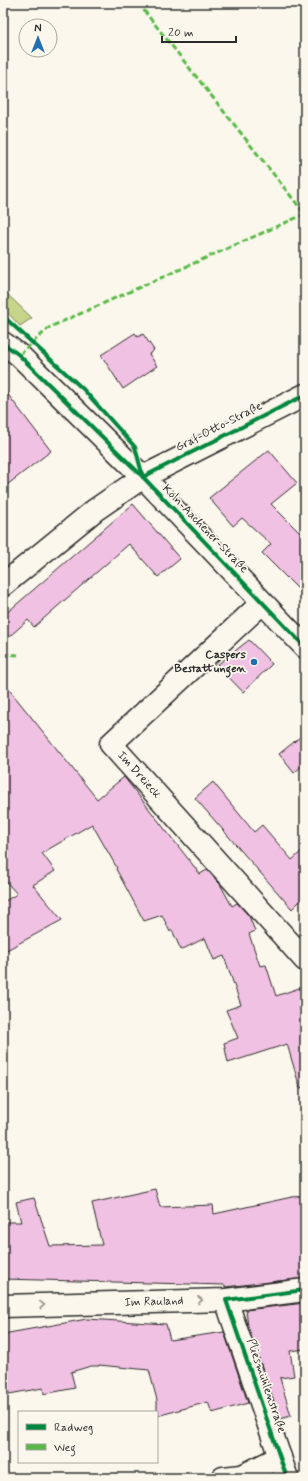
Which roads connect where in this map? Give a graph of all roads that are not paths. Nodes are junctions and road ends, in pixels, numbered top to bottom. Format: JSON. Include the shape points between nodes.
{"nodes":[{"id":1,"x":3,"y":343,"type":"edge"},
{"id":2,"x":305,"y":395,"type":"edge"},
{"id":3,"x":143,"y":477,"type":"junction"},
{"id":4,"x":3,"y":585,"type":"edge"},
{"id":5,"x":262,"y":603,"type":"junction"},
{"id":6,"x":305,"y":647,"type":"edge"},
{"id":7,"x":305,"y":960,"type":"edge"},
{"id":8,"x":305,"y":1290,"type":"edge"},
{"id":9,"x":226,"y":1300,"type":"junction"},
{"id":10,"x":3,"y":1306,"type":"edge"},
{"id":11,"x":280,"y":1457,"type":"junction"},
{"id":12,"x":223,"y":1478,"type":"edge"},
{"id":13,"x":287,"y":1478,"type":"edge"}],
"edges":[{"from":1,"to":3,"type":"street","name":"Köln-Aachener-Straße","via":[[19,354]]},
{"from":2,"to":3,"type":"street","name":"Graf-Otto-Straße"},
{"from":3,"to":4,"type":"street","name":"Graf-Otto-Straße","via":[[95,510]]},
{"from":3,"to":5,"type":"street","name":"Köln-Aachener-Straße"},
{"from":5,"to":6,"type":"street","name":"Köln-Aachener-Straße"},
{"from":5,"to":7,"type":"street","name":"Im Dreieck","via":[[111,744]]},
{"from":8,"to":9,"type":"street","name":"Im Rauland"},
{"from":10,"to":9,"type":"street","name":"Im Rauland","one_way":true},
{"from":9,"to":11,"type":"street","name":"Pliesmühlenstraße"},
{"from":11,"to":12,"type":"street","via":[[242,1476]]},
{"from":11,"to":13,"type":"street","name":"Pliesmühlenstraße"}]}
